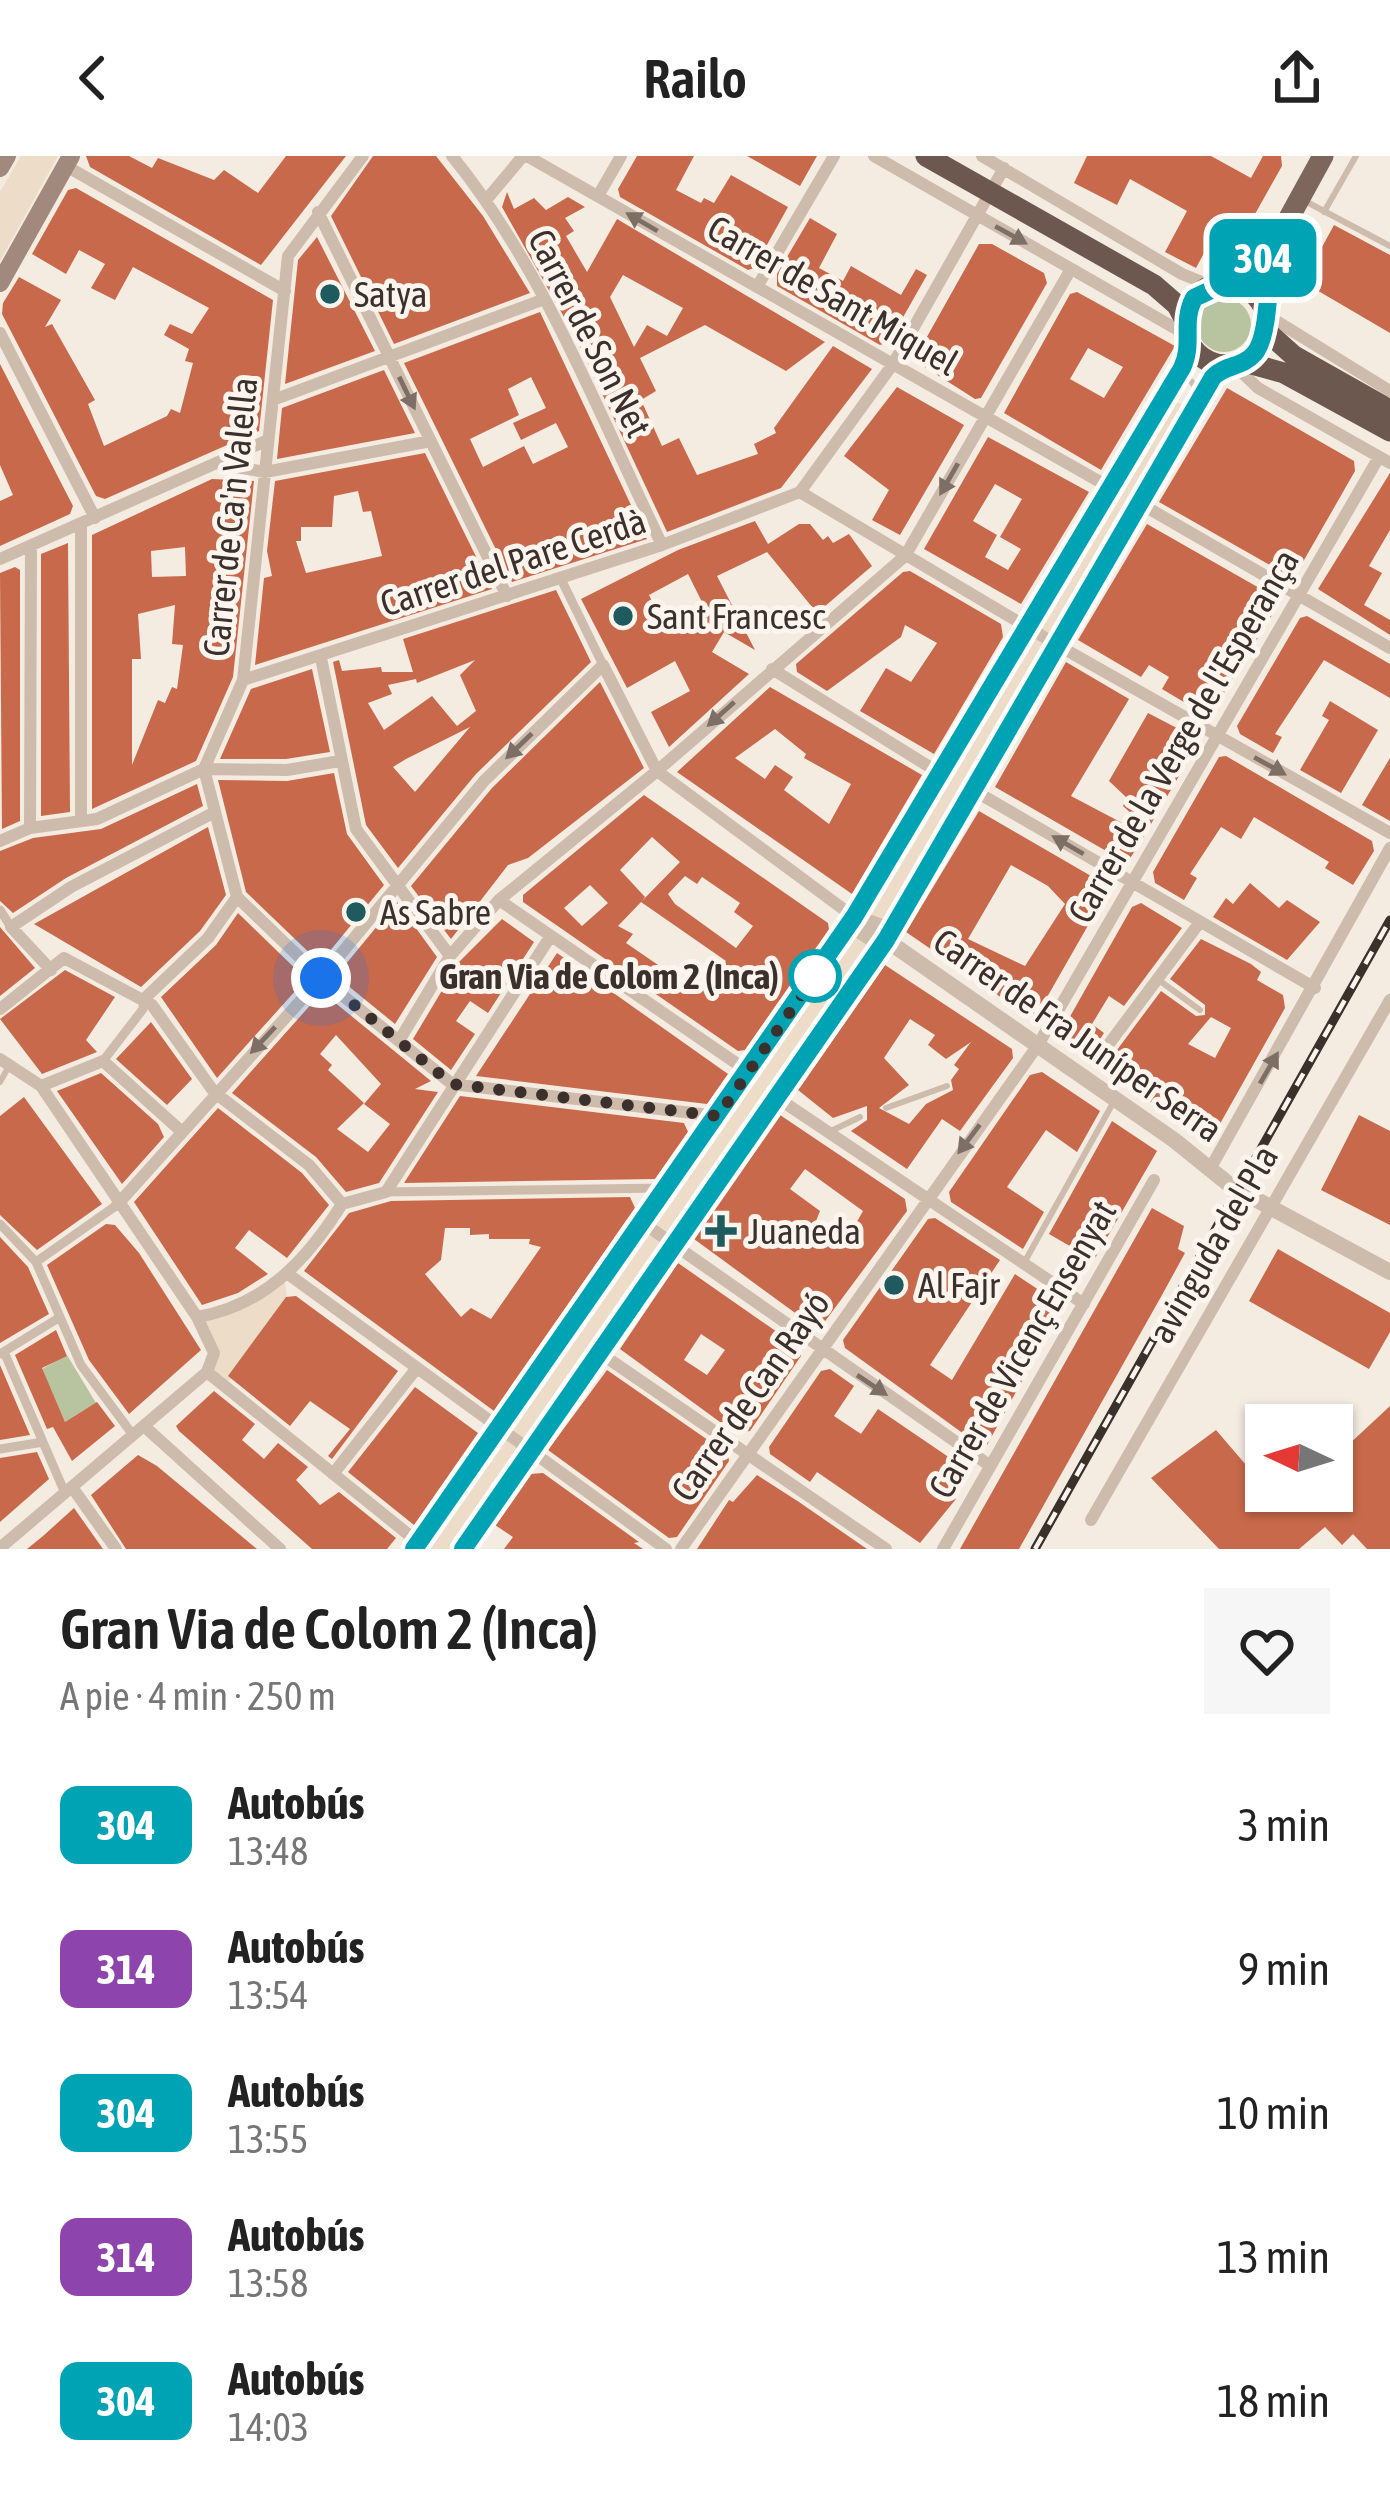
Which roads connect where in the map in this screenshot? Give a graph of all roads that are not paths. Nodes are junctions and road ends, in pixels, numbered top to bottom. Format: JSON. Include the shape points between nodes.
{"nodes":[{"id":1,"x":7,"y":156,"type":"edge"},
{"id":2,"x":363,"y":156,"type":"edge"},
{"id":3,"x":452,"y":156,"type":"edge"},
{"id":4,"x":525,"y":156,"type":"edge"},
{"id":5,"x":621,"y":156,"type":"edge"},
{"id":6,"x":834,"y":156,"type":"edge"},
{"id":7,"x":874,"y":156,"type":"edge"},
{"id":8,"x":926,"y":156,"type":"edge"},
{"id":9,"x":982,"y":156,"type":"edge"},
{"id":10,"x":1356,"y":156,"type":"edge"},
{"id":11,"x":1318,"y":158,"type":"edge"},
{"id":12,"x":69,"y":161,"type":"edge"},
{"id":13,"x":0,"y":168,"type":"edge"},
{"id":14,"x":1004,"y":168,"type":"junction"},
{"id":15,"x":989,"y":192,"type":"junction"},
{"id":16,"x":598,"y":196,"type":"junction"},
{"id":17,"x":1300,"y":198,"type":"junction"},
{"id":18,"x":488,"y":200,"type":"junction"},
{"id":19,"x":318,"y":212,"type":"junction"},
{"id":20,"x":1324,"y":212,"type":"junction"},
{"id":21,"x":975,"y":215,"type":"junction"},
{"id":22,"x":1390,"y":246,"type":"edge"},
{"id":23,"x":1272,"y":249,"type":"junction"},
{"id":24,"x":1071,"y":268,"type":"junction"},
{"id":25,"x":0,"y":284,"type":"edge"},
{"id":26,"x":1154,"y":285,"type":"junction"},
{"id":27,"x":757,"y":286,"type":"junction"},
{"id":28,"x":1214,"y":287,"type":"junction"},
{"id":29,"x":285,"y":291,"type":"junction"},
{"id":30,"x":542,"y":300,"type":"junction"},
{"id":31,"x":1264,"y":316,"type":"junction"},
{"id":32,"x":0,"y":333,"type":"edge"},
{"id":33,"x":1188,"y":334,"type":"junction"},
{"id":34,"x":390,"y":358,"type":"junction"},
{"id":35,"x":893,"y":364,"type":"junction"},
{"id":36,"x":1234,"y":364,"type":"junction"},
{"id":37,"x":1173,"y":380,"type":"junction"},
{"id":38,"x":1390,"y":391,"type":"edge"},
{"id":39,"x":1201,"y":398,"type":"junction"},
{"id":40,"x":273,"y":400,"type":"junction"},
{"id":41,"x":1390,"y":410,"type":"edge"},
{"id":42,"x":985,"y":416,"type":"junction"},
{"id":43,"x":1390,"y":430,"type":"edge"},
{"id":44,"x":268,"y":440,"type":"junction"},
{"id":45,"x":431,"y":441,"type":"junction"},
{"id":46,"x":1384,"y":460,"type":"edge"},
{"id":47,"x":224,"y":464,"type":"junction"},
{"id":48,"x":265,"y":472,"type":"junction"},
{"id":49,"x":1109,"y":487,"type":"junction"},
{"id":50,"x":800,"y":492,"type":"junction"},
{"id":51,"x":1142,"y":504,"type":"junction"},
{"id":52,"x":95,"y":518,"type":"junction"},
{"id":53,"x":81,"y":524,"type":"junction"},
{"id":54,"x":662,"y":545,"type":"junction"},
{"id":55,"x":32,"y":546,"type":"junction"},
{"id":56,"x":905,"y":556,"type":"junction"},
{"id":57,"x":0,"y":559,"type":"edge"},
{"id":58,"x":561,"y":579,"type":"junction"},
{"id":59,"x":1300,"y":595,"type":"junction"},
{"id":60,"x":507,"y":596,"type":"junction"},
{"id":61,"x":1027,"y":627,"type":"junction"},
{"id":62,"x":1059,"y":646,"type":"junction"},
{"id":63,"x":1390,"y":648,"type":"edge"},
{"id":64,"x":321,"y":658,"type":"junction"},
{"id":65,"x":603,"y":665,"type":"junction"},
{"id":66,"x":772,"y":669,"type":"junction"},
{"id":67,"x":243,"y":680,"type":"junction"},
{"id":68,"x":1218,"y":736,"type":"junction"},
{"id":69,"x":340,"y":761,"type":"junction"},
{"id":70,"x":204,"y":769,"type":"junction"},
{"id":71,"x":657,"y":771,"type":"junction"},
{"id":72,"x":941,"y":774,"type":"junction"},
{"id":73,"x":974,"y":790,"type":"junction"},
{"id":74,"x":213,"y":814,"type":"junction"},
{"id":75,"x":81,"y":819,"type":"junction"},
{"id":76,"x":30,"y":828,"type":"junction"},
{"id":77,"x":1390,"y":833,"type":"edge"},
{"id":78,"x":0,"y":841,"type":"edge"},
{"id":79,"x":1390,"y":848,"type":"edge"},
{"id":80,"x":1133,"y":883,"type":"junction"},
{"id":81,"x":395,"y":885,"type":"junction"},
{"id":82,"x":237,"y":897,"type":"junction"},
{"id":83,"x":499,"y":900,"type":"junction"},
{"id":84,"x":0,"y":910,"type":"edge"},
{"id":85,"x":854,"y":917,"type":"junction"},
{"id":86,"x":1201,"y":922,"type":"junction"},
{"id":87,"x":11,"y":927,"type":"junction"},
{"id":88,"x":550,"y":937,"type":"junction"},
{"id":89,"x":886,"y":940,"type":"junction"},
{"id":90,"x":450,"y":956,"type":"junction"},
{"id":91,"x":51,"y":970,"type":"junction"},
{"id":92,"x":321,"y":978,"type":"junction"},
{"id":93,"x":1157,"y":979,"type":"junction"},
{"id":94,"x":1315,"y":988,"type":"junction"},
{"id":95,"x":144,"y":999,"type":"junction"},
{"id":96,"x":1390,"y":1000,"type":"edge"},
{"id":97,"x":0,"y":1009,"type":"edge"},
{"id":98,"x":1200,"y":1010,"type":"dead end"},
{"id":99,"x":399,"y":1041,"type":"junction"},
{"id":100,"x":1039,"y":1046,"type":"junction"},
{"id":101,"x":1102,"y":1052,"type":"dead end"},
{"id":102,"x":5,"y":1061,"type":"edge"},
{"id":103,"x":103,"y":1061,"type":"junction"},
{"id":104,"x":749,"y":1072,"type":"junction"},
{"id":105,"x":0,"y":1082,"type":"edge"},
{"id":106,"x":452,"y":1084,"type":"junction"},
{"id":107,"x":41,"y":1086,"type":"junction"},
{"id":108,"x":947,"y":1086,"type":"dead end"},
{"id":109,"x":214,"y":1092,"type":"junction"},
{"id":110,"x":779,"y":1100,"type":"junction"},
{"id":111,"x":1115,"y":1100,"type":"junction"},
{"id":112,"x":886,"y":1108,"type":"dead end"},
{"id":113,"x":718,"y":1116,"type":"junction"},
{"id":114,"x":860,"y":1117,"type":"dead end"},
{"id":115,"x":181,"y":1131,"type":"junction"},
{"id":116,"x":830,"y":1132,"type":"junction"},
{"id":117,"x":1210,"y":1169,"type":"junction"},
{"id":118,"x":1154,"y":1180,"type":"dead end"},
{"id":119,"x":668,"y":1188,"type":"junction"},
{"id":120,"x":386,"y":1192,"type":"junction"},
{"id":121,"x":927,"y":1195,"type":"junction"},
{"id":122,"x":1260,"y":1202,"type":"junction"},
{"id":123,"x":342,"y":1204,"type":"junction"},
{"id":124,"x":117,"y":1205,"type":"junction"},
{"id":125,"x":643,"y":1223,"type":"junction"},
{"id":126,"x":0,"y":1224,"type":"edge"},
{"id":127,"x":675,"y":1243,"type":"junction"},
{"id":128,"x":37,"y":1262,"type":"junction"},
{"id":129,"x":1024,"y":1263,"type":"junction"},
{"id":130,"x":1390,"y":1272,"type":"edge"},
{"id":131,"x":288,"y":1274,"type":"junction"},
{"id":132,"x":1084,"y":1304,"type":"junction"},
{"id":133,"x":197,"y":1317,"type":"junction"},
{"id":134,"x":57,"y":1319,"type":"junction"},
{"id":135,"x":820,"y":1349,"type":"junction"},
{"id":136,"x":2,"y":1353,"type":"edge"},
{"id":137,"x":600,"y":1353,"type":"junction"},
{"id":138,"x":416,"y":1369,"type":"junction"},
{"id":139,"x":207,"y":1372,"type":"junction"},
{"id":140,"x":138,"y":1430,"type":"junction"},
{"id":141,"x":497,"y":1430,"type":"junction"},
{"id":142,"x":43,"y":1442,"type":"junction"},
{"id":143,"x":0,"y":1449,"type":"edge"},
{"id":144,"x":747,"y":1454,"type":"junction"},
{"id":145,"x":530,"y":1455,"type":"junction"},
{"id":146,"x":989,"y":1465,"type":"junction"},
{"id":147,"x":332,"y":1474,"type":"junction"},
{"id":148,"x":68,"y":1490,"type":"junction"},
{"id":149,"x":1090,"y":1520,"type":"dead end"},
{"id":150,"x":417,"y":1546,"type":"edge"},
{"id":151,"x":0,"y":1549,"type":"edge"},
{"id":152,"x":116,"y":1549,"type":"edge"},
{"id":153,"x":280,"y":1549,"type":"edge"},
{"id":154,"x":463,"y":1549,"type":"edge"},
{"id":155,"x":666,"y":1549,"type":"edge"},
{"id":156,"x":681,"y":1549,"type":"edge"},
{"id":157,"x":886,"y":1549,"type":"edge"},
{"id":158,"x":943,"y":1549,"type":"edge"}],
"edges":[{"from":1,"to":13,"type":"main road"},
{"from":2,"to":19,"type":"street","name":"Carrer de Ca'n Valella"},
{"from":3,"to":18,"type":"street","name":"Carrer de Son Net"},
{"from":4,"to":16,"type":"street","name":"Carrer de Sant Miquel"},
{"from":4,"to":18,"type":"street"},
{"from":5,"to":16,"type":"street"},
{"from":6,"to":27,"type":"street"},
{"from":7,"to":21,"type":"street"},
{"from":8,"to":15,"type":"highway"},
{"from":9,"to":14,"type":"street"},
{"from":10,"to":20,"type":"lane"},
{"from":11,"to":17,"type":"main road"},
{"from":12,"to":25,"type":"main road"},
{"from":12,"to":29,"type":"street"},
{"from":14,"to":15,"type":"street"},
{"from":14,"to":28,"type":"street"},
{"from":15,"to":21,"type":"street"},
{"from":15,"to":26,"type":"highway"},
{"from":27,"to":16,"type":"street","name":"Carrer de Sant Miquel","one_way":true},
{"from":17,"to":20,"type":"lane"},
{"from":17,"to":23,"type":"main road"},
{"from":18,"to":30,"type":"street","name":"Carrer de Son Net"},
{"from":19,"to":29,"type":"street","name":"Carrer de Ca'n Valella","via":[[288,256]]},
{"from":19,"to":34,"type":"street"},
{"from":20,"to":22,"type":"lane"},
{"from":21,"to":24,"type":"street","one_way":true},
{"from":21,"to":35,"type":"street"},
{"from":23,"to":28,"type":"main road"},
{"from":23,"to":31,"type":"main road"},
{"from":24,"to":33,"type":"street"},
{"from":24,"to":42,"type":"street"},
{"from":26,"to":28,"type":"highway"},
{"from":26,"to":33,"type":"highway","via":[[1177,305]]},
{"from":27,"to":35,"type":"street","name":"Carrer de Sant Miquel"},
{"from":28,"to":31,"type":"highway","via":[[1251,291]]},
{"from":28,"to":33,"type":"highway"},
{"from":29,"to":40,"type":"street","name":"Carrer de Ca'n Valella"},
{"from":30,"to":34,"type":"street"},
{"from":30,"to":54,"type":"street","name":"Carrer de Son Net"},
{"from":31,"to":36,"type":"highway","via":[[1258,349]]},
{"from":31,"to":38,"type":"street"},
{"from":31,"to":41,"type":"highway","via":[[1294,356]]},
{"from":32,"to":52,"type":"street"},
{"from":33,"to":36,"type":"highway","via":[[1206,362]]},
{"from":33,"to":37,"type":"main road"},
{"from":34,"to":40,"type":"street"},
{"from":34,"to":45,"type":"street","one_way":true},
{"from":35,"to":42,"type":"street","name":"Carrer de Sant Miquel"},
{"from":35,"to":50,"type":"street"},
{"from":36,"to":39,"type":"main road"},
{"from":36,"to":43,"type":"highway","via":[[1298,380]]},
{"from":36,"to":46,"type":"street","via":[[1258,388]]},
{"from":37,"to":39,"type":"lane","via":[[1191,381]]},
{"from":37,"to":49,"type":"main road"},
{"from":39,"to":51,"type":"main road"},
{"from":40,"to":44,"type":"street","name":"Carrer de Ca'n Valella"},
{"from":42,"to":49,"type":"street","name":"Carrer de Sant Miquel"},
{"from":42,"to":56,"type":"street","one_way":true},
{"from":44,"to":47,"type":"street"},
{"from":44,"to":48,"type":"street","name":"Carrer de Ca'n Valella"},
{"from":45,"to":48,"type":"street"},
{"from":45,"to":60,"type":"street"},
{"from":46,"to":59,"type":"street","name":"Carrer de la Verge de l'Esperança"},
{"from":47,"to":48,"type":"street"},
{"from":47,"to":52,"type":"street"},
{"from":48,"to":67,"type":"street","name":"Carrer de Ca'n Valella"},
{"from":49,"to":61,"type":"main road"},
{"from":50,"to":54,"type":"street","name":"Carrer del Pare Cerdà"},
{"from":50,"to":56,"type":"street"},
{"from":51,"to":59,"type":"street"},
{"from":51,"to":62,"type":"main road"},
{"from":52,"to":53,"type":"street"},
{"from":53,"to":55,"type":"street"},
{"from":53,"to":75,"type":"street"},
{"from":54,"to":58,"type":"street","name":"Carrer del Pare Cerdà"},
{"from":55,"to":57,"type":"street"},
{"from":55,"to":76,"type":"street"},
{"from":56,"to":61,"type":"street"},
{"from":56,"to":66,"type":"street"},
{"from":58,"to":60,"type":"street","name":"Carrer del Pare Cerdà"},
{"from":58,"to":65,"type":"street"},
{"from":59,"to":63,"type":"street"},
{"from":59,"to":68,"type":"street","name":"Carrer de la Verge de l'Esperança"},
{"from":60,"to":64,"type":"street","name":"Carrer del Pare Cerdà"},
{"from":61,"to":62,"type":"street"},
{"from":61,"to":72,"type":"main road"},
{"from":62,"to":68,"type":"street"},
{"from":62,"to":73,"type":"main road"},
{"from":64,"to":67,"type":"street","name":"Carrer del Pare Cerdà"},
{"from":64,"to":69,"type":"street"},
{"from":65,"to":71,"type":"street"},
{"from":65,"to":81,"type":"street","one_way":true,"via":[[484,781]]},
{"from":66,"to":71,"type":"street","one_way":true},
{"from":66,"to":72,"type":"street"},
{"from":67,"to":70,"type":"street","name":"Carrer de Ca'n Valella"},
{"from":68,"to":77,"type":"street","one_way":true},
{"from":68,"to":80,"type":"street","name":"Carrer de la Verge de l'Esperança"},
{"from":69,"to":70,"type":"street"},
{"from":69,"to":81,"type":"street","via":[[356,829]]},
{"from":70,"to":74,"type":"street"},
{"from":70,"to":75,"type":"street","via":[[97,819]]},
{"from":71,"to":83,"type":"street"},
{"from":71,"to":85,"type":"street","name":"Carrer de Fra Juníper Serra"},
{"from":72,"to":85,"type":"main road"},
{"from":80,"to":73,"type":"street","one_way":true},
{"from":73,"to":89,"type":"main road"},
{"from":74,"to":82,"type":"street"},
{"from":74,"to":87,"type":"street"},
{"from":75,"to":76,"type":"street"},
{"from":76,"to":78,"type":"street"},
{"from":79,"to":94,"type":"street"},
{"from":80,"to":86,"type":"street"},
{"from":80,"to":100,"type":"street","name":"Carrer de la Verge de l'Esperança"},
{"from":81,"to":90,"type":"street"},
{"from":81,"to":92,"type":"street"},
{"from":82,"to":92,"type":"street"},
{"from":82,"to":95,"type":"street","via":[[208,938]]},
{"from":83,"to":88,"type":"street"},
{"from":83,"to":90,"type":"street"},
{"from":84,"to":87,"type":"street"},
{"from":85,"to":89,"type":"street","name":"Carrer de Fra Juníper Serra","via":[[856,928]]},
{"from":85,"to":104,"type":"main road"},
{"from":86,"to":93,"type":"street"},
{"from":86,"to":94,"type":"street"},
{"from":87,"to":91,"type":"street"},
{"from":88,"to":104,"type":"street"},
{"from":88,"to":106,"type":"street"},
{"from":89,"to":100,"type":"street","name":"Carrer de Fra Juníper Serra"},
{"from":89,"to":110,"type":"main road"},
{"from":90,"to":99,"type":"street"},
{"from":91,"to":95,"type":"street","via":[[64,958]]},
{"from":91,"to":97,"type":"street"},
{"from":92,"to":99,"type":"street"},
{"from":92,"to":109,"type":"street","one_way":true},
{"from":93,"to":98,"type":"lane"},
{"from":93,"to":101,"type":"street"},
{"from":117,"to":94,"type":"street","one_way":true},
{"from":95,"to":103,"type":"street"},
{"from":95,"to":109,"type":"street"},
{"from":96,"to":122,"type":"street","name":"avinguda del Pla"},
{"from":99,"to":106,"type":"street"},
{"from":100,"to":111,"type":"street","name":"Carrer de Fra Juníper Serra"},
{"from":100,"to":121,"type":"street","name":"Carrer de Can Rayó","one_way":true,"via":[[991,1099]]},
{"from":102,"to":105,"type":"lane"},
{"from":102,"to":107,"type":"street"},
{"from":103,"to":107,"type":"street"},
{"from":103,"to":115,"type":"street"},
{"from":104,"to":113,"type":"main road"},
{"from":106,"to":113,"type":"street"},
{"from":106,"to":120,"type":"street"},
{"from":107,"to":124,"type":"street"},
{"from":108,"to":112,"type":"lane"},
{"from":109,"to":115,"type":"street"},
{"from":109,"to":123,"type":"street","via":[[309,1165]]},
{"from":110,"to":116,"type":"street"},
{"from":110,"to":127,"type":"main road"},
{"from":111,"to":117,"type":"street","name":"Carrer de Fra Juníper Serra"},
{"from":111,"to":129,"type":"lane"},
{"from":113,"to":119,"type":"main road"},
{"from":114,"to":116,"type":"lane"},
{"from":115,"to":124,"type":"street"},
{"from":116,"to":121,"type":"street"},
{"from":117,"to":122,"type":"street","name":"Carrer de Fra Juníper Serra"},
{"from":118,"to":132,"type":"street","name":"Carrer de Vicenç Ensenyat"},
{"from":119,"to":120,"type":"street"},
{"from":119,"to":125,"type":"main road"},
{"from":120,"to":123,"type":"street"},
{"from":121,"to":129,"type":"street"},
{"from":121,"to":135,"type":"street","name":"Carrer de Can Rayó"},
{"from":122,"to":130,"type":"street","name":"Carrer de Fra Juníper Serra"},
{"from":122,"to":149,"type":"street","name":"avinguda del Pla"},
{"from":123,"to":131,"type":"street"},
{"from":124,"to":128,"type":"street"},
{"from":124,"to":133,"type":"street"},
{"from":125,"to":127,"type":"street"},
{"from":125,"to":141,"type":"main road"},
{"from":126,"to":128,"type":"street"},
{"from":127,"to":135,"type":"street"},
{"from":127,"to":137,"type":"main road"},
{"from":128,"to":134,"type":"street"},
{"from":129,"to":132,"type":"street"},
{"from":131,"to":133,"type":"street","via":[[225,1311]]},
{"from":131,"to":138,"type":"street"},
{"from":132,"to":146,"type":"street","name":"Carrer de Vicenç Ensenyat"},
{"from":133,"to":139,"type":"street","via":[[214,1347]]},
{"from":134,"to":136,"type":"street"},
{"from":134,"to":140,"type":"street","via":[[81,1365]]},
{"from":135,"to":144,"type":"street","name":"Carrer de Can Rayó"},
{"from":135,"to":146,"type":"street","one_way":true},
{"from":136,"to":142,"type":"street"},
{"from":137,"to":144,"type":"street"},
{"from":137,"to":145,"type":"main road"},
{"from":138,"to":141,"type":"street"},
{"from":138,"to":147,"type":"street"},
{"from":139,"to":140,"type":"street"},
{"from":139,"to":147,"type":"street"},
{"from":140,"to":148,"type":"street"},
{"from":140,"to":153,"type":"street"},
{"from":141,"to":145,"type":"street"},
{"from":141,"to":150,"type":"main road"},
{"from":142,"to":143,"type":"street"},
{"from":142,"to":148,"type":"street"},
{"from":144,"to":156,"type":"street","name":"Carrer de Can Rayó"},
{"from":144,"to":157,"type":"street"},
{"from":145,"to":154,"type":"main road"},
{"from":145,"to":155,"type":"street"},
{"from":146,"to":158,"type":"street","name":"Carrer de Vicenç Ensenyat"},
{"from":147,"to":150,"type":"street"},
{"from":148,"to":151,"type":"street"},
{"from":148,"to":152,"type":"street"}]}
